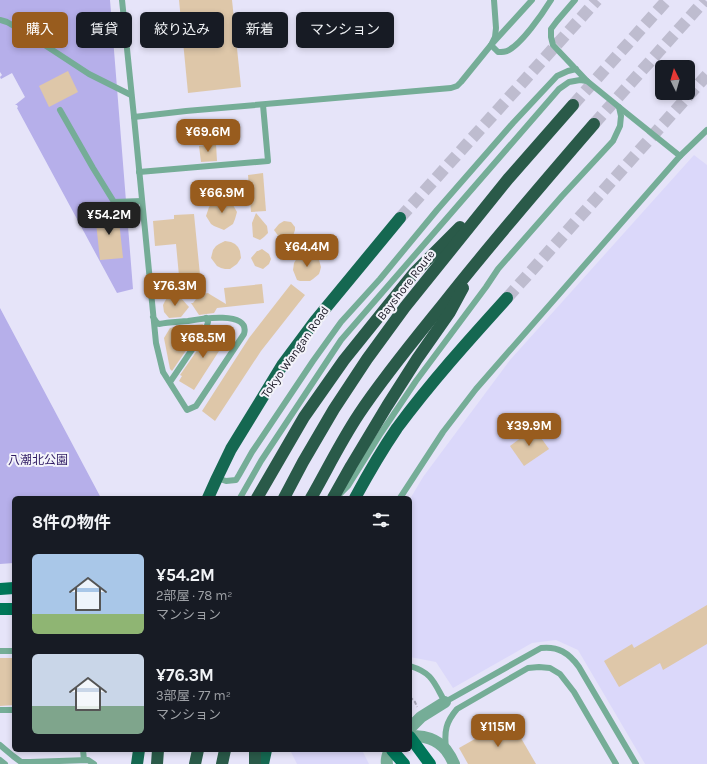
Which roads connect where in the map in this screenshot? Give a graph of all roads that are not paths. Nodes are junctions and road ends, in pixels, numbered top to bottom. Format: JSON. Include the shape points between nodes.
{"nodes":[{"id":1,"x":122,"y":0,"type":"edge"},
{"id":2,"x":494,"y":0,"type":"edge"},
{"id":3,"x":532,"y":0,"type":"edge"},
{"id":4,"x":551,"y":0,"type":"edge"},
{"id":5,"x":575,"y":0,"type":"edge"},
{"id":6,"x":0,"y":20,"type":"edge"},
{"id":7,"x":492,"y":45,"type":"junction"},
{"id":8,"x":576,"y":69,"type":"junction"},
{"id":9,"x":587,"y":81,"type":"junction"},
{"id":10,"x":131,"y":95,"type":"junction"},
{"id":11,"x":263,"y":105,"type":"junction"},
{"id":12,"x":573,"y":106,"type":"tunnel mouth"},
{"id":13,"x":619,"y":107,"type":"junction"},
{"id":14,"x":60,"y":110,"type":"dead end"},
{"id":15,"x":134,"y":118,"type":"junction"},
{"id":16,"x":594,"y":124,"type":"tunnel mouth"},
{"id":17,"x":707,"y":130,"type":"edge"},
{"id":18,"x":680,"y":156,"type":"junction"},
{"id":19,"x":139,"y":172,"type":"junction"},
{"id":20,"x":508,"y":179,"type":"junction"},
{"id":21,"x":142,"y":201,"type":"junction"},
{"id":22,"x":400,"y":218,"type":"tunnel mouth"},
{"id":23,"x":477,"y":262,"type":"junction"},
{"id":24,"x":507,"y":298,"type":"tunnel mouth"},
{"id":25,"x":153,"y":317,"type":"junction"},
{"id":26,"x":206,"y":318,"type":"junction"},
{"id":27,"x":170,"y":382,"type":"junction"},
{"id":28,"x":216,"y":478,"type":"junction"},
{"id":29,"x":209,"y":496,"type":"edge"},
{"id":30,"x":241,"y":496,"type":"edge"},
{"id":31,"x":258,"y":496,"type":"edge"},
{"id":32,"x":285,"y":496,"type":"edge"},
{"id":33,"x":312,"y":496,"type":"edge"},
{"id":34,"x":334,"y":496,"type":"edge"},
{"id":35,"x":339,"y":496,"type":"edge"},
{"id":36,"x":356,"y":496,"type":"edge"},
{"id":37,"x":401,"y":496,"type":"edge"},
{"id":38,"x":12,"y":588,"type":"edge"},
{"id":39,"x":0,"y":589,"type":"edge"},
{"id":40,"x":0,"y":609,"type":"edge"},
{"id":41,"x":12,"y":609,"type":"edge"},
{"id":42,"x":12,"y":650,"type":"edge"},
{"id":43,"x":0,"y":651,"type":"edge"},
{"id":44,"x":412,"y":667,"type":"edge"},
{"id":45,"x":445,"y":702,"type":"junction"},
{"id":46,"x":0,"y":710,"type":"edge"},
{"id":47,"x":12,"y":710,"type":"edge"},
{"id":48,"x":412,"y":726,"type":"edge"},
{"id":49,"x":412,"y":737,"type":"edge"},
{"id":50,"x":412,"y":740,"type":"edge"},
{"id":51,"x":0,"y":745,"type":"edge"},
{"id":52,"x":446,"y":750,"type":"junction"},
{"id":53,"x":83,"y":752,"type":"edge"},
{"id":54,"x":139,"y":752,"type":"edge"},
{"id":55,"x":158,"y":752,"type":"edge"},
{"id":56,"x":198,"y":752,"type":"edge"},
{"id":57,"x":226,"y":752,"type":"edge"},
{"id":58,"x":255,"y":752,"type":"edge"},
{"id":59,"x":266,"y":752,"type":"edge"},
{"id":60,"x":388,"y":752,"type":"edge"},
{"id":61,"x":393,"y":752,"type":"edge"},
{"id":62,"x":0,"y":760,"type":"edge"},
{"id":63,"x":84,"y":760,"type":"junction"},
{"id":64,"x":5,"y":764,"type":"edge"},
{"id":65,"x":94,"y":764,"type":"edge"},
{"id":66,"x":137,"y":764,"type":"edge"},
{"id":67,"x":157,"y":764,"type":"edge"},
{"id":68,"x":196,"y":764,"type":"edge"},
{"id":69,"x":224,"y":764,"type":"edge"},
{"id":70,"x":255,"y":764,"type":"edge"},
{"id":71,"x":264,"y":764,"type":"edge"},
{"id":72,"x":387,"y":764,"type":"edge"},
{"id":73,"x":404,"y":764,"type":"edge"},
{"id":74,"x":430,"y":764,"type":"edge"},
{"id":75,"x":454,"y":764,"type":"edge"},
{"id":76,"x":616,"y":764,"type":"edge"},
{"id":77,"x":636,"y":764,"type":"edge"}],
"edges":[{"from":1,"to":10,"type":"lane"},
{"from":2,"to":7,"type":"lane","via":[[496,28]]},
{"from":3,"to":7,"type":"lane"},
{"from":4,"to":7,"type":"lane","via":[[542,15],[517,44],[506,51],[498,52]]},
{"from":5,"to":8,"type":"lane","via":[[556,21],[551,37],[553,44]]},
{"from":6,"to":10,"type":"lane","via":[[31,36],[89,74]]},
{"from":7,"to":11,"type":"lane","via":[[461,82],[451,88]]},
{"from":8,"to":9,"type":"lane"},
{"from":8,"to":28,"type":"lane","via":[[557,76],[513,123],[341,322],[252,452],[236,480]]},
{"from":9,"to":13,"type":"lane"},
{"from":9,"to":30,"type":"lane","via":[[569,82],[560,88],[341,340],[261,460]]},
{"from":10,"to":15,"type":"lane"},
{"from":11,"to":15,"type":"lane"},
{"from":11,"to":19,"type":"lane","via":[[268,161]]},
{"from":12,"to":20,"type":"highway","name":"Bayshore Route"},
{"from":13,"to":18,"type":"lane"},
{"from":13,"to":35,"type":"lane","via":[[620,126],[613,141],[498,269],[416,381],[348,486]]},
{"from":14,"to":21,"type":"lane","via":[[114,202]]},
{"from":15,"to":19,"type":"lane"},
{"from":16,"to":23,"type":"highway"},
{"from":17,"to":18,"type":"lane"},
{"from":18,"to":37,"type":"lane","via":[[476,389],[443,432]]},
{"from":19,"to":21,"type":"lane"},
{"from":20,"to":31,"type":"highway","via":[[414,273],[344,360],[304,418]]},
{"from":20,"to":32,"type":"highway","name":"Bayshore Route","via":[[405,307],[367,359],[334,409]]},
{"from":21,"to":25,"type":"lane"},
{"from":22,"to":28,"type":"highway","name":"Tokyo Wangan Road","via":[[283,364]]},
{"from":23,"to":33,"type":"highway","via":[[374,392],[342,441]]},
{"from":23,"to":34,"type":"highway","via":[[450,312],[416,359]]},
{"from":24,"to":36,"type":"highway","via":[[449,363],[396,429]]},
{"from":25,"to":26,"type":"lane","via":[[159,324]]},
{"from":25,"to":27,"type":"lane","via":[[163,372]]},
{"from":26,"to":27,"type":"lane","via":[[206,329]]},
{"from":26,"to":27,"type":"lane","via":[[234,319],[244,326],[244,334],[196,406],[187,410]]},
{"from":28,"to":29,"type":"highway","name":"Tokyo Wangan Road"},
{"from":38,"to":39,"type":"main road"},
{"from":40,"to":41,"type":"main road"},
{"from":42,"to":43,"type":"lane"},
{"from":44,"to":45,"type":"lane","via":[[431,677]]},
{"from":45,"to":48,"type":"street"},
{"from":45,"to":77,"type":"lane","via":[[540,648],[555,648],[573,658]]},
{"from":46,"to":47,"type":"lane"},
{"from":49,"to":52,"type":"street","via":[[427,737]]},
{"from":50,"to":74,"type":"main road"},
{"from":51,"to":63,"type":"lane","via":[[21,762]]},
{"from":52,"to":75,"type":"street"},
{"from":52,"to":76,"type":"lane","via":[[447,724],[457,709],[528,668],[540,667],[550,668],[560,674],[574,692]]},
{"from":53,"to":63,"type":"lane"},
{"from":54,"to":66,"type":"highway"},
{"from":55,"to":67,"type":"highway"},
{"from":56,"to":68,"type":"highway"},
{"from":57,"to":69,"type":"highway"},
{"from":58,"to":70,"type":"highway"},
{"from":59,"to":71,"type":"highway"},
{"from":60,"to":72,"type":"street"},
{"from":61,"to":73,"type":"main road"},
{"from":62,"to":64,"type":"lane"},
{"from":63,"to":65,"type":"lane"}]}
